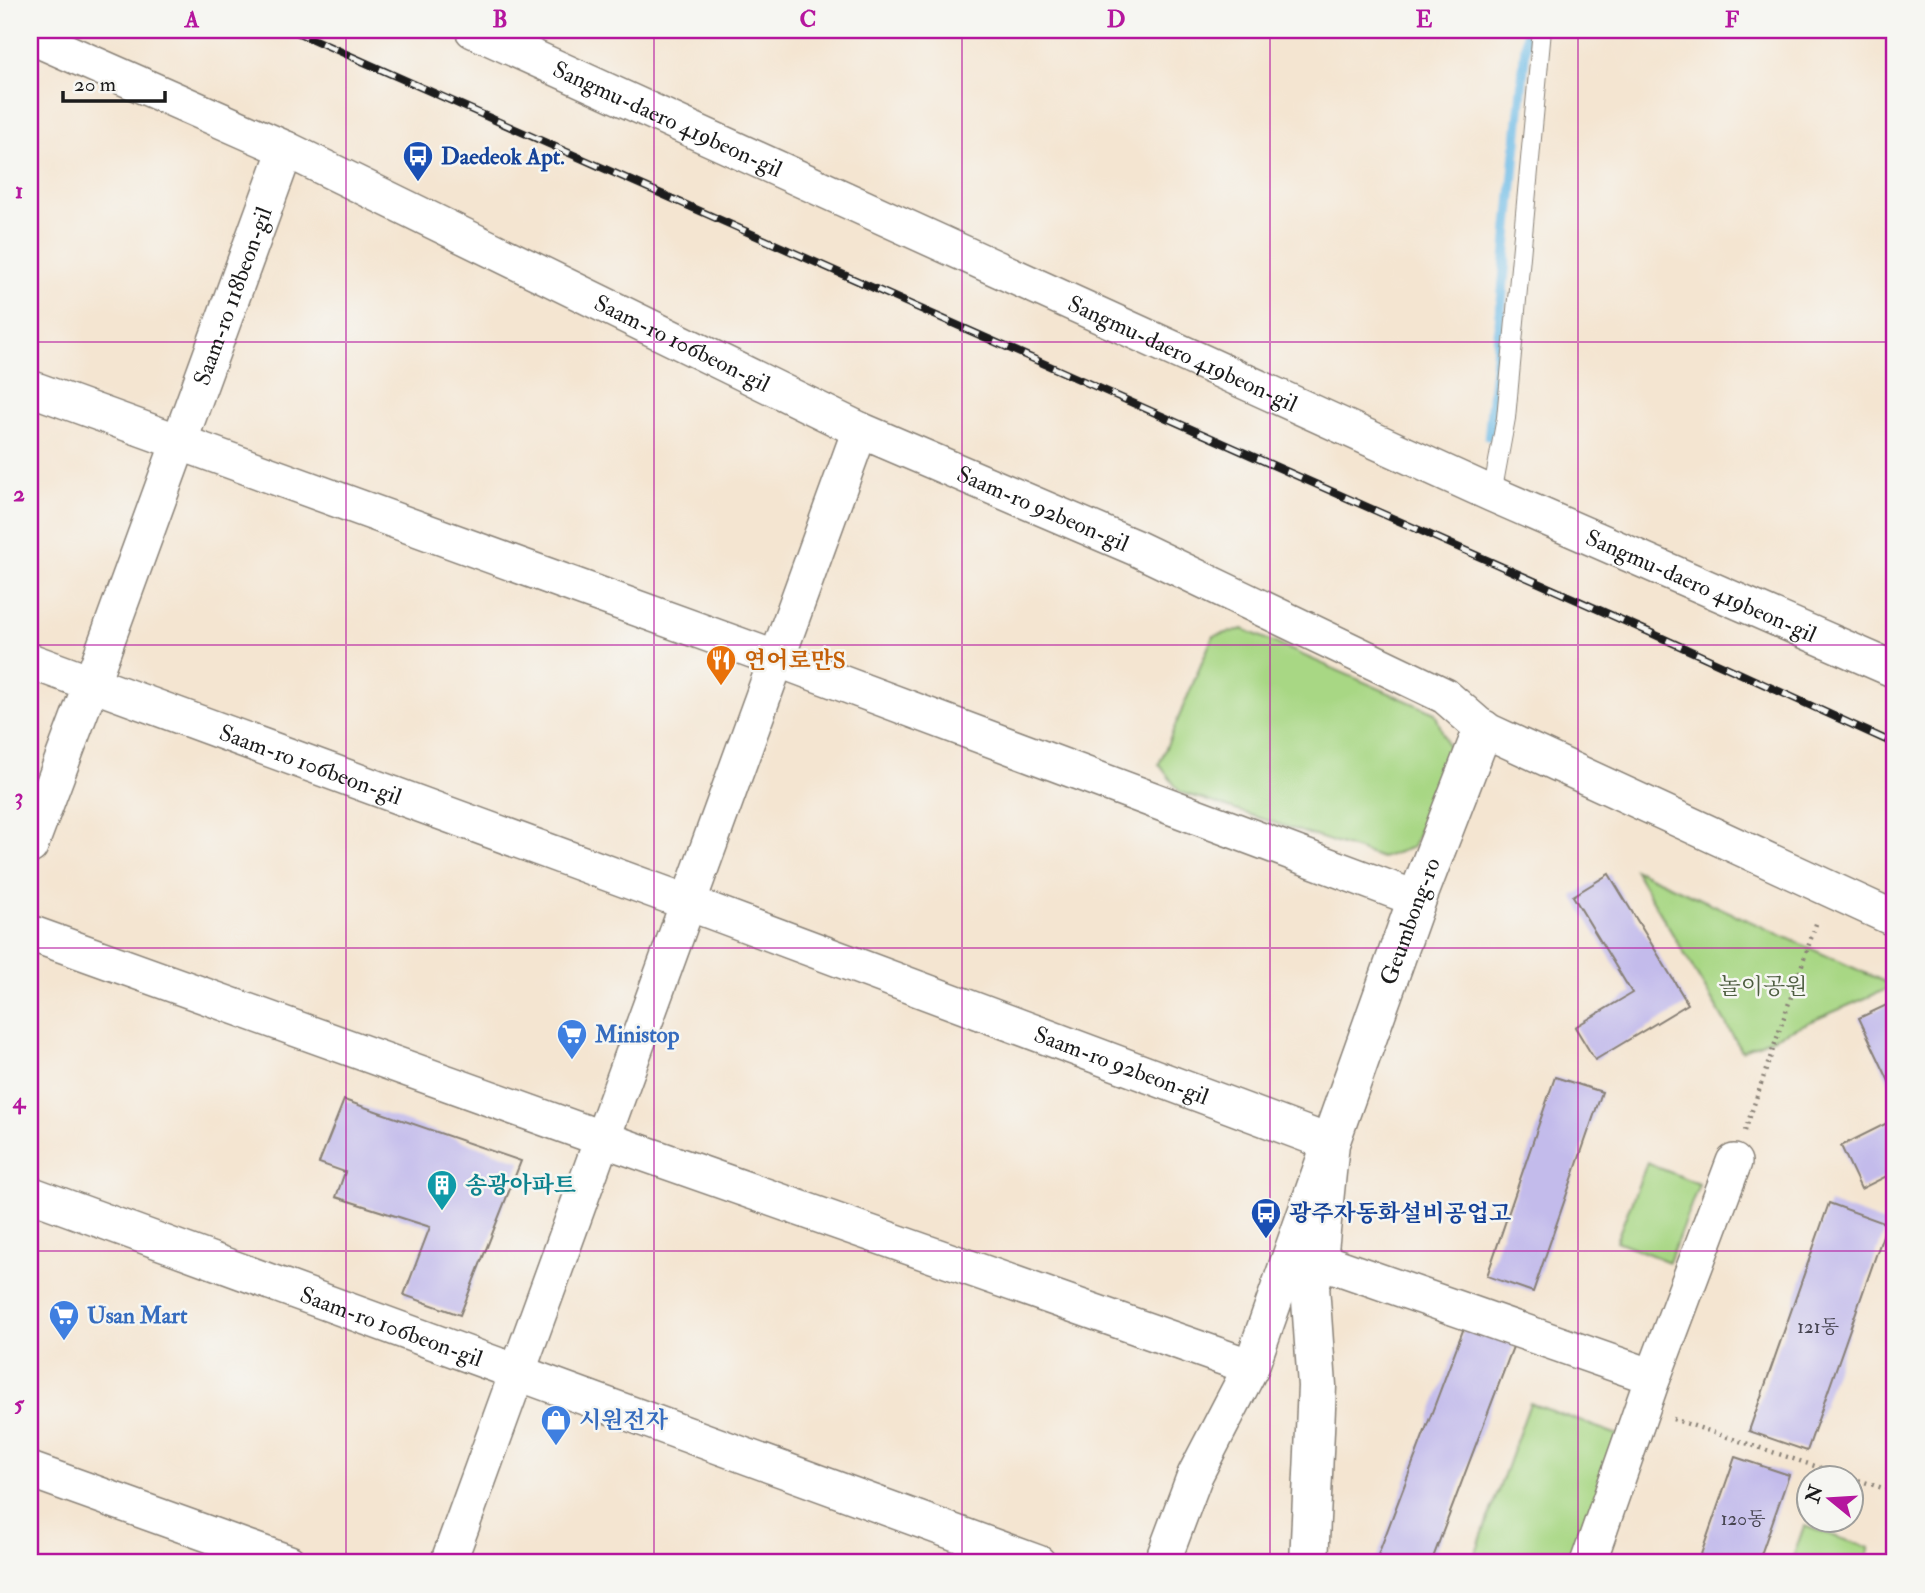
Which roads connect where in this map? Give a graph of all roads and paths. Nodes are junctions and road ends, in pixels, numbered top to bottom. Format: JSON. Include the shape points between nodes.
{"nodes":[{"id":1,"x":473,"y":30,"type":"edge"},
{"id":2,"x":1542,"y":30,"type":"edge"},
{"id":3,"x":30,"y":36,"type":"edge"},
{"id":4,"x":286,"y":149,"type":"junction"},
{"id":5,"x":30,"y":388,"type":"edge"},
{"id":6,"x":860,"y":430,"type":"junction"},
{"id":7,"x":178,"y":442,"type":"junction"},
{"id":8,"x":1492,"y":494,"type":"junction"},
{"id":9,"x":778,"y":659,"type":"junction"},
{"id":10,"x":30,"y":661,"type":"edge"},
{"id":11,"x":1895,"y":670,"type":"edge"},
{"id":12,"x":91,"y":684,"type":"junction"},
{"id":13,"x":1483,"y":729,"type":"junction"},
{"id":14,"x":30,"y":846,"type":"edge"},
{"id":15,"x":1829,"y":888,"type":"junction"},
{"id":16,"x":1417,"y":899,"type":"junction"},
{"id":17,"x":689,"y":903,"type":"junction"},
{"id":18,"x":1895,"y":919,"type":"edge"},
{"id":19,"x":30,"y":933,"type":"edge"},
{"id":20,"x":603,"y":1139,"type":"junction"},
{"id":21,"x":1329,"y":1143,"type":"junction"},
{"id":22,"x":1734,"y":1162,"type":"joint"},
{"id":23,"x":30,"y":1194,"type":"edge"},
{"id":24,"x":1318,"y":1260,"type":"junction"},
{"id":25,"x":1251,"y":1367,"type":"junction"},
{"id":26,"x":517,"y":1374,"type":"junction"},
{"id":27,"x":1648,"y":1393,"type":"junction"},
{"id":28,"x":1818,"y":1464,"type":"edge"},
{"id":29,"x":30,"y":1471,"type":"edge"},
{"id":30,"x":1866,"y":1483,"type":"edge"},
{"id":31,"x":1895,"y":1492,"type":"edge"},
{"id":32,"x":289,"y":1563,"type":"edge"},
{"id":33,"x":448,"y":1563,"type":"edge"},
{"id":34,"x":1038,"y":1563,"type":"edge"},
{"id":35,"x":1162,"y":1563,"type":"edge"},
{"id":36,"x":1309,"y":1563,"type":"edge"},
{"id":37,"x":1588,"y":1563,"type":"edge"}],
"edges":[{"from":1,"to":8,"type":"street","name":"Sangmu-daero 419beon-gil"},
{"from":2,"to":8,"type":"lane","via":[[1506,418]]},
{"from":3,"to":4,"type":"street","name":"Saam-ro 106beon-gil"},
{"from":4,"to":6,"type":"street","name":"Saam-ro 106beon-gil"},
{"from":4,"to":7,"type":"street","name":"Saam-ro 118beon-gil"},
{"from":5,"to":7,"type":"street"},
{"from":6,"to":9,"type":"street"},
{"from":6,"to":13,"type":"street","name":"Saam-ro 92beon-gil","via":[[1149,554],[1445,696]]},
{"from":7,"to":9,"type":"street"},
{"from":7,"to":12,"type":"street","name":"Saam-ro 118beon-gil"},
{"from":8,"to":11,"type":"street","name":"Sangmu-daero 419beon-gil"},
{"from":9,"to":16,"type":"street"},
{"from":9,"to":17,"type":"street"},
{"from":10,"to":12,"type":"street"},
{"from":12,"to":14,"type":"street","name":"Saam-ro 118beon-gil"},
{"from":12,"to":17,"type":"street","name":"Saam-ro 106beon-gil"},
{"from":13,"to":15,"type":"street"},
{"from":13,"to":16,"type":"street","name":"Geumbong-ro"},
{"from":15,"to":18,"type":"street"},
{"from":15,"to":22,"type":"path"},
{"from":16,"to":21,"type":"street","name":"Geumbong-ro"},
{"from":17,"to":20,"type":"street"},
{"from":17,"to":21,"type":"street","name":"Saam-ro 92beon-gil"},
{"from":19,"to":20,"type":"street"},
{"from":20,"to":25,"type":"street"},
{"from":20,"to":26,"type":"street"},
{"from":21,"to":24,"type":"street","name":"Geumbong-ro"},
{"from":21,"to":25,"type":"street"},
{"from":22,"to":27,"type":"street"},
{"from":23,"to":26,"type":"street","name":"Saam-ro 106beon-gil"},
{"from":24,"to":27,"type":"street"},
{"from":24,"to":36,"type":"street","name":"Geumbong-ro","via":[[1310,1286],[1317,1386]]},
{"from":25,"to":35,"type":"street","via":[[1195,1475]]},
{"from":26,"to":33,"type":"street"},
{"from":26,"to":34,"type":"street"},
{"from":27,"to":28,"type":"path"},
{"from":27,"to":37,"type":"street"},
{"from":29,"to":32,"type":"street"},
{"from":30,"to":31,"type":"path"}]}
